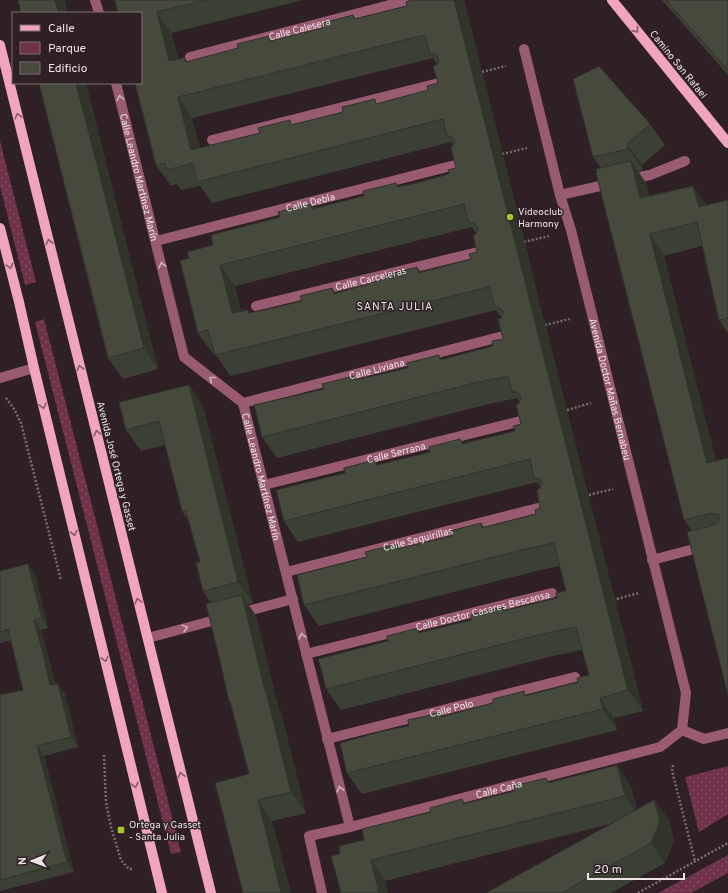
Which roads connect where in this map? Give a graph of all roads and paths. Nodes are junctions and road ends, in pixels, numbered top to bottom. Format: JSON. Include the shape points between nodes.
{"nodes":[{"id":1,"x":95,"y":0,"type":"edge"},
{"id":2,"x":409,"y":0,"type":"edge"},
{"id":3,"x":612,"y":0,"type":"edge"},
{"id":4,"x":98,"y":12,"type":"edge"},
{"id":5,"x":0,"y":45,"type":"edge"},
{"id":6,"x":524,"y":49,"type":"dead end"},
{"id":7,"x":190,"y":57,"type":"dead end"},
{"id":8,"x":446,"y":81,"type":"edge"},
{"id":9,"x":116,"y":84,"type":"edge"},
{"id":10,"x":212,"y":140,"type":"dead end"},
{"id":11,"x":728,"y":144,"type":"edge"},
{"id":12,"x":685,"y":161,"type":"dead end"},
{"id":13,"x":463,"y":163,"type":"edge"},
{"id":14,"x":560,"y":195,"type":"junction"},
{"id":15,"x":0,"y":228,"type":"edge"},
{"id":16,"x":571,"y":230,"type":"junction"},
{"id":17,"x":156,"y":242,"type":"junction"},
{"id":18,"x":524,"y":242,"type":"dead end"},
{"id":19,"x":486,"y":250,"type":"edge"},
{"id":20,"x":256,"y":306,"type":"dead end"},
{"id":21,"x":591,"y":313,"type":"junction"},
{"id":22,"x":545,"y":325,"type":"dead end"},
{"id":23,"x":511,"y":334,"type":"edge"},
{"id":24,"x":34,"y":368,"type":"junction"},
{"id":25,"x":0,"y":378,"type":"edge"},
{"id":26,"x":243,"y":403,"type":"junction"},
{"id":27,"x":529,"y":420,"type":"edge"},
{"id":28,"x":264,"y":485,"type":"junction"},
{"id":29,"x":550,"y":505,"type":"edge"},
{"id":30,"x":728,"y":540,"type":"edge"},
{"id":31,"x":652,"y":560,"type":"junction"},
{"id":32,"x":286,"y":572,"type":"junction"},
{"id":33,"x":659,"y":588,"type":"junction"},
{"id":34,"x":552,"y":593,"type":"dead end"},
{"id":35,"x":292,"y":599,"type":"junction"},
{"id":36,"x":613,"y":600,"type":"dead end"},
{"id":37,"x":148,"y":638,"type":"junction"},
{"id":38,"x":306,"y":654,"type":"junction"},
{"id":39,"x":575,"y":677,"type":"dead end"},
{"id":40,"x":682,"y":730,"type":"junction"},
{"id":41,"x":728,"y":733,"type":"edge"},
{"id":42,"x":328,"y":739,"type":"junction"},
{"id":43,"x":350,"y":827,"type":"junction"},
{"id":44,"x":728,"y":843,"type":"edge"},
{"id":45,"x":695,"y":861,"type":"junction"},
{"id":46,"x":162,"y":893,"type":"edge"},
{"id":47,"x":211,"y":893,"type":"edge"},
{"id":48,"x":322,"y":893,"type":"edge"},
{"id":49,"x":638,"y":893,"type":"edge"}],
"edges":[{"from":1,"to":4,"type":"street"},
{"from":2,"to":7,"type":"street","name":"Calle Calesera"},
{"from":3,"to":11,"type":"main road","name":"Camino San Rafael","one_way":true},
{"from":37,"to":5,"type":"main road","name":"Avenida José Ortega y Gasset","one_way":true},
{"from":6,"to":14,"type":"street","name":"Avenida Doctor Mañas Bernabeu"},
{"from":8,"to":10,"type":"street"},
{"from":17,"to":9,"type":"street","name":"Calle Leandro Martínez Marín","one_way":true},
{"from":12,"to":14,"type":"street","via":[[650,174]]},
{"from":13,"to":17,"type":"street","name":"Calle Debla"},
{"from":14,"to":16,"type":"street","name":"Avenida Doctor Mañas Bernabeu"},
{"from":15,"to":24,"type":"main road","one_way":true},
{"from":16,"to":18,"type":"path"},
{"from":16,"to":21,"type":"street","name":"Avenida Doctor Mañas Bernabeu"},
{"from":26,"to":17,"type":"street","name":"Calle Leandro Martínez Marín","one_way":true,"via":[[184,357]]},
{"from":19,"to":20,"type":"street","name":"Calle Carceleras"},
{"from":21,"to":22,"type":"path"},
{"from":21,"to":31,"type":"street","name":"Avenida Doctor Mañas Bernabeu"},
{"from":23,"to":26,"type":"street","name":"Calle Liviana"},
{"from":24,"to":25,"type":"street"},
{"from":24,"to":46,"type":"main road","one_way":true},
{"from":26,"to":28,"type":"street","name":"Calle Leandro Martínez Marín"},
{"from":27,"to":28,"type":"street","name":"Calle Serrana"},
{"from":28,"to":32,"type":"street","name":"Calle Leandro Martínez Marín"},
{"from":29,"to":32,"type":"street","name":"Calle Seguirillas"},
{"from":30,"to":31,"type":"street"},
{"from":31,"to":33,"type":"street","name":"Avenida Doctor Mañas Bernabeu"},
{"from":32,"to":35,"type":"street","name":"Calle Leandro Martínez Marín"},
{"from":33,"to":36,"type":"path"},
{"from":33,"to":40,"type":"street","name":"Avenida Doctor Mañas Bernabeu","via":[[686,693]]},
{"from":34,"to":38,"type":"street","name":"Calle Doctor Casares Bescansa"},
{"from":37,"to":35,"type":"street","one_way":true},
{"from":38,"to":35,"type":"street","name":"Calle Leandro Martínez Marín","one_way":true},
{"from":47,"to":37,"type":"main road","name":"Avenida José Ortega y Gasset","one_way":true},
{"from":38,"to":42,"type":"street","name":"Calle Leandro Martínez Marín"},
{"from":39,"to":42,"type":"street","name":"Calle Polo"},
{"from":40,"to":41,"type":"street","via":[[704,739]]},
{"from":40,"to":43,"type":"street","name":"Calle Caña","via":[[660,747]]},
{"from":40,"to":45,"type":"path","via":[[672,771]]},
{"from":43,"to":42,"type":"street","name":"Calle Leandro Martínez Marín","one_way":true},
{"from":43,"to":48,"type":"street","name":"Calle Caña","via":[[309,836]]},
{"from":44,"to":45,"type":"path"},
{"from":45,"to":49,"type":"path"}]}
